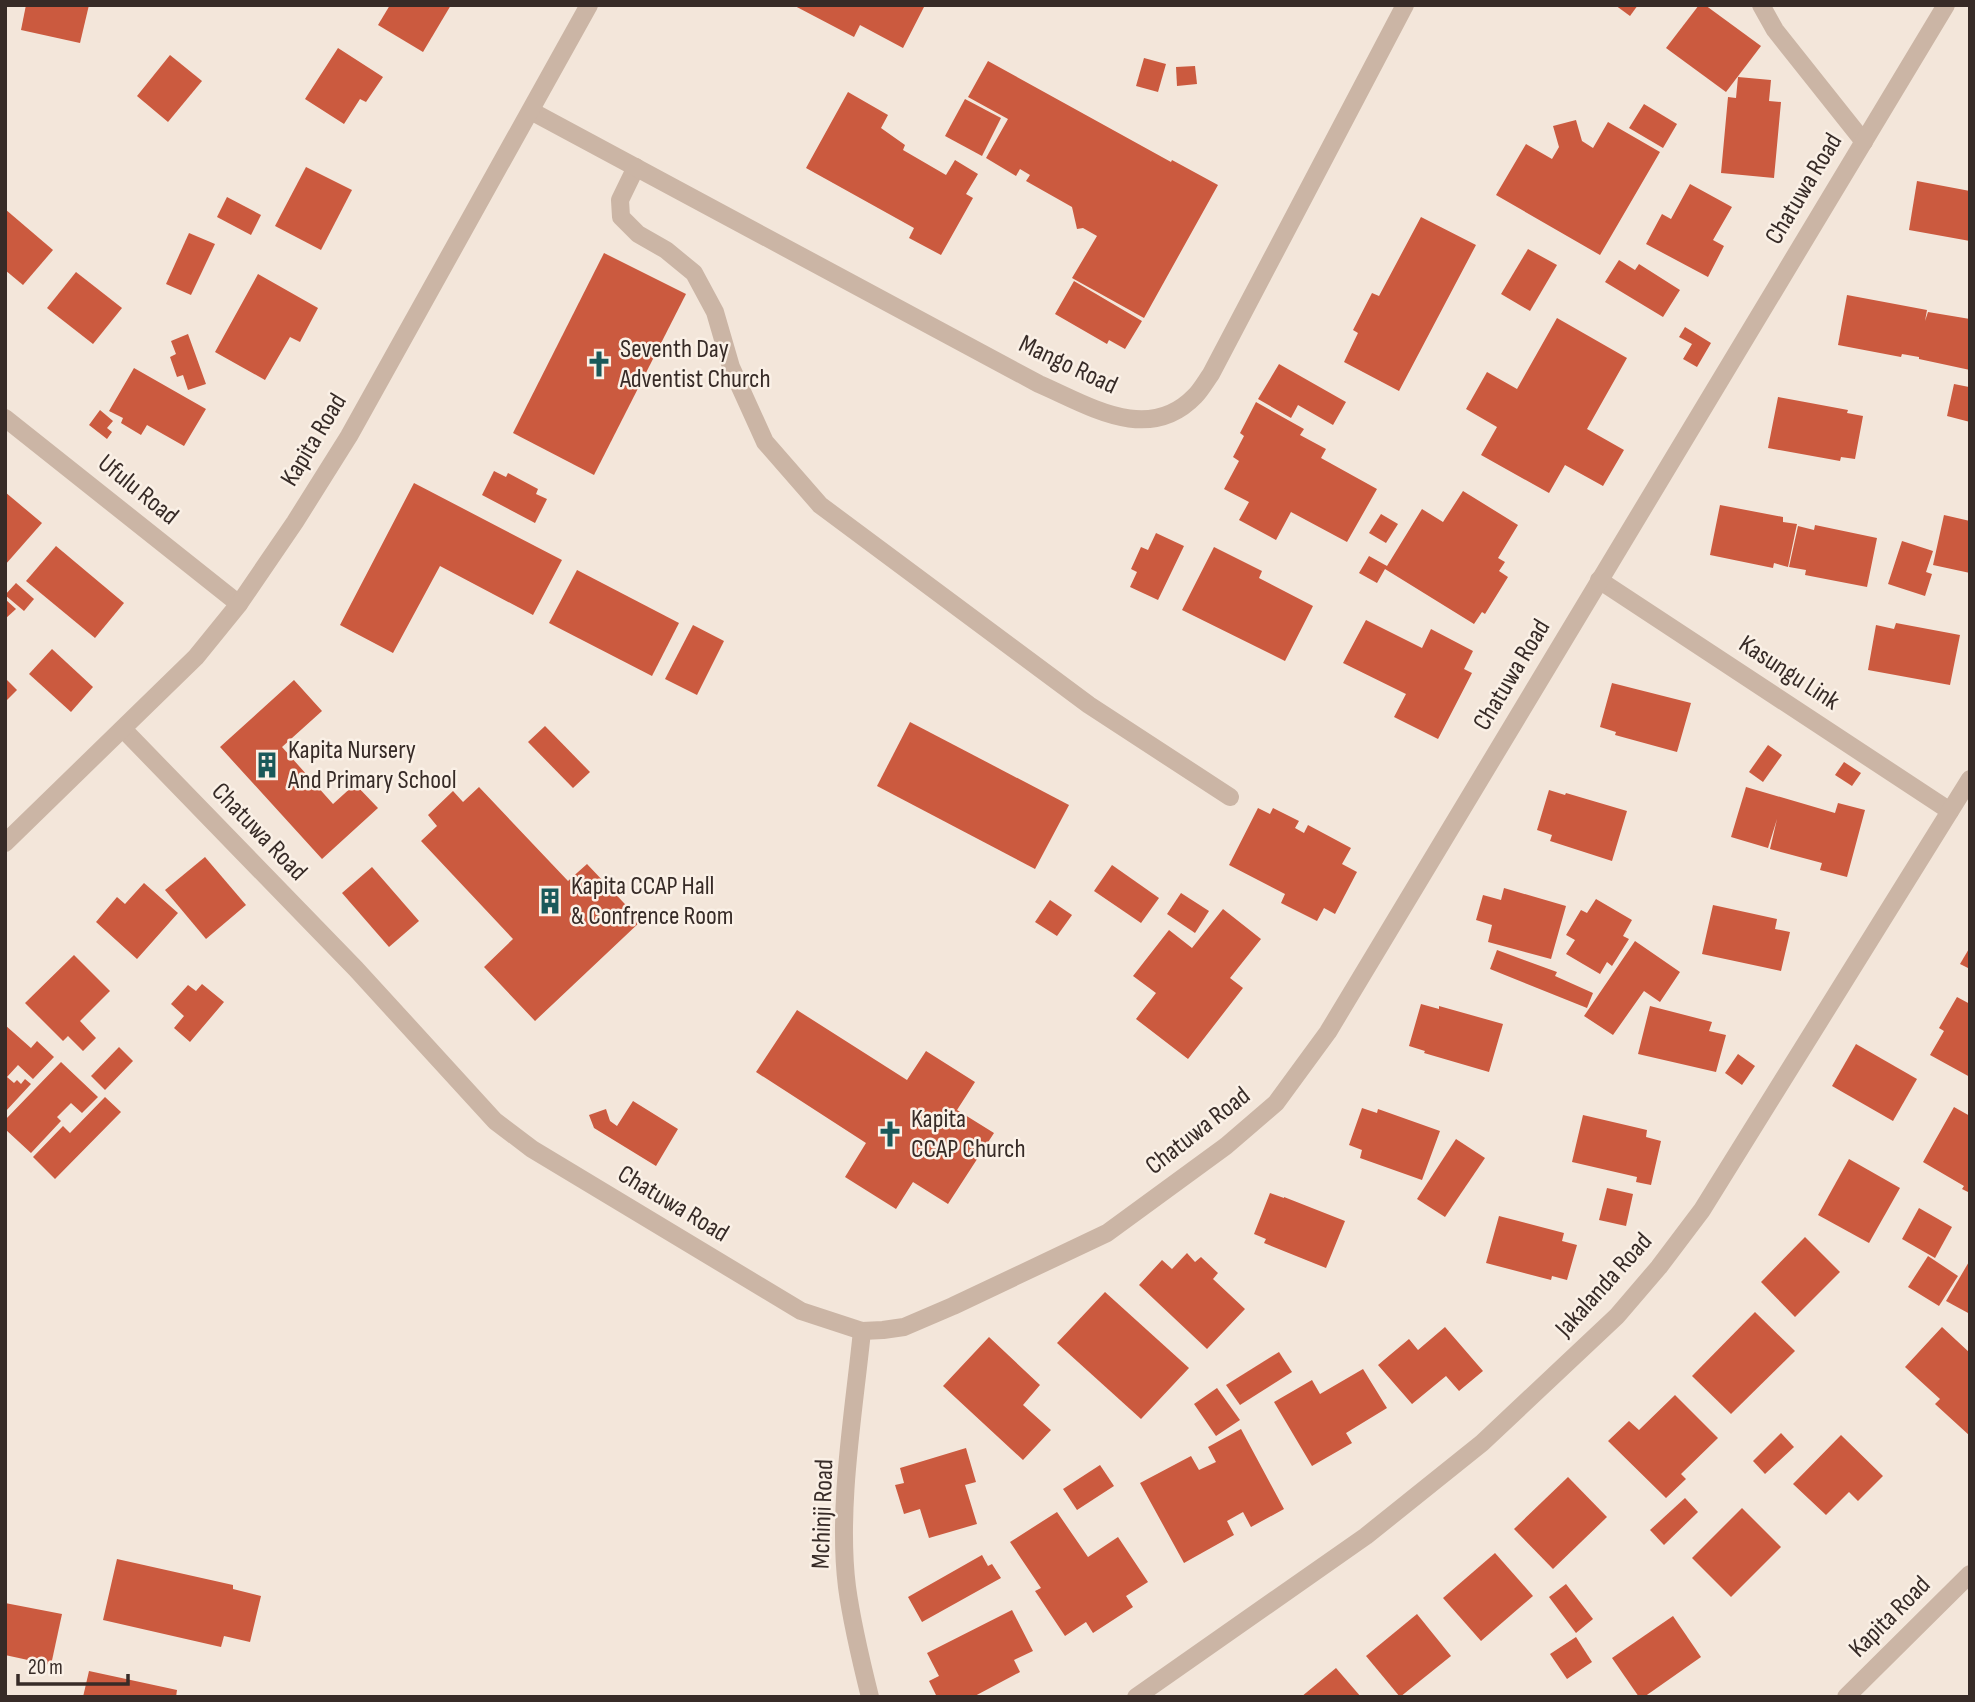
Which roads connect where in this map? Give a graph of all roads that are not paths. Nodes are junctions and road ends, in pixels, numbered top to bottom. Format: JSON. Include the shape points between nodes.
{"nodes":[{"id":1,"x":589,"y":5,"type":"edge"},
{"id":2,"x":1405,"y":5,"type":"edge"},
{"id":3,"x":1760,"y":5,"type":"edge"},
{"id":4,"x":1946,"y":5,"type":"edge"},
{"id":5,"x":531,"y":111,"type":"junction"},
{"id":6,"x":1864,"y":142,"type":"junction"},
{"id":7,"x":636,"y":167,"type":"junction"},
{"id":8,"x":5,"y":418,"type":"edge"},
{"id":9,"x":1599,"y":580,"type":"junction"},
{"id":10,"x":239,"y":604,"type":"junction"},
{"id":11,"x":124,"y":730,"type":"junction"},
{"id":12,"x":1970,"y":779,"type":"edge"},
{"id":13,"x":1230,"y":797,"type":"dead end"},
{"id":14,"x":1950,"y":811,"type":"junction"},
{"id":15,"x":5,"y":843,"type":"edge"},
{"id":16,"x":862,"y":1331,"type":"junction"},
{"id":17,"x":1970,"y":1574,"type":"edge"},
{"id":18,"x":870,"y":1697,"type":"edge"},
{"id":19,"x":1136,"y":1697,"type":"edge"},
{"id":20,"x":1846,"y":1697,"type":"edge"}],
"edges":[{"from":1,"to":5,"type":"street","name":"Kapita Road"},
{"from":2,"to":7,"type":"street","name":"Mango Road","via":[[1211,374],[1195,396],[1157,420],[1131,420],[1106,413],[1039,384]]},
{"from":3,"to":6,"type":"street"},
{"from":4,"to":6,"type":"street","name":"Chatuwa Road"},
{"from":5,"to":7,"type":"street","name":"Mango Road"},
{"from":5,"to":10,"type":"street","name":"Kapita Road","via":[[349,436]]},
{"from":6,"to":9,"type":"street","name":"Chatuwa Road"},
{"from":7,"to":13,"type":"street","via":[[620,200],[621,217],[694,273],[715,312],[731,367],[765,442],[820,505],[1088,705]]},
{"from":8,"to":10,"type":"street","name":"Ufulu Road"},
{"from":9,"to":14,"type":"street","name":"Kasungu Link"},
{"from":9,"to":16,"type":"street","name":"Chatuwa Road","via":[[1328,1032],[1276,1103],[1226,1146],[1107,1233],[904,1327]]},
{"from":10,"to":11,"type":"street","name":"Kapita Road","via":[[196,657]]},
{"from":11,"to":15,"type":"street","name":"Kapita Road"},
{"from":11,"to":16,"type":"street","name":"Chatuwa Road","via":[[356,969],[495,1121],[532,1149],[801,1311]]},
{"from":12,"to":14,"type":"street","name":"Jakalanda Road"},
{"from":14,"to":19,"type":"street","name":"Jakalanda Road","via":[[1702,1210],[1617,1316],[1482,1443],[1366,1536]]},
{"from":16,"to":18,"type":"street","name":"Mchinji Road","via":[[845,1511],[847,1585]]},
{"from":17,"to":20,"type":"street","name":"Kapita Road"}]}
